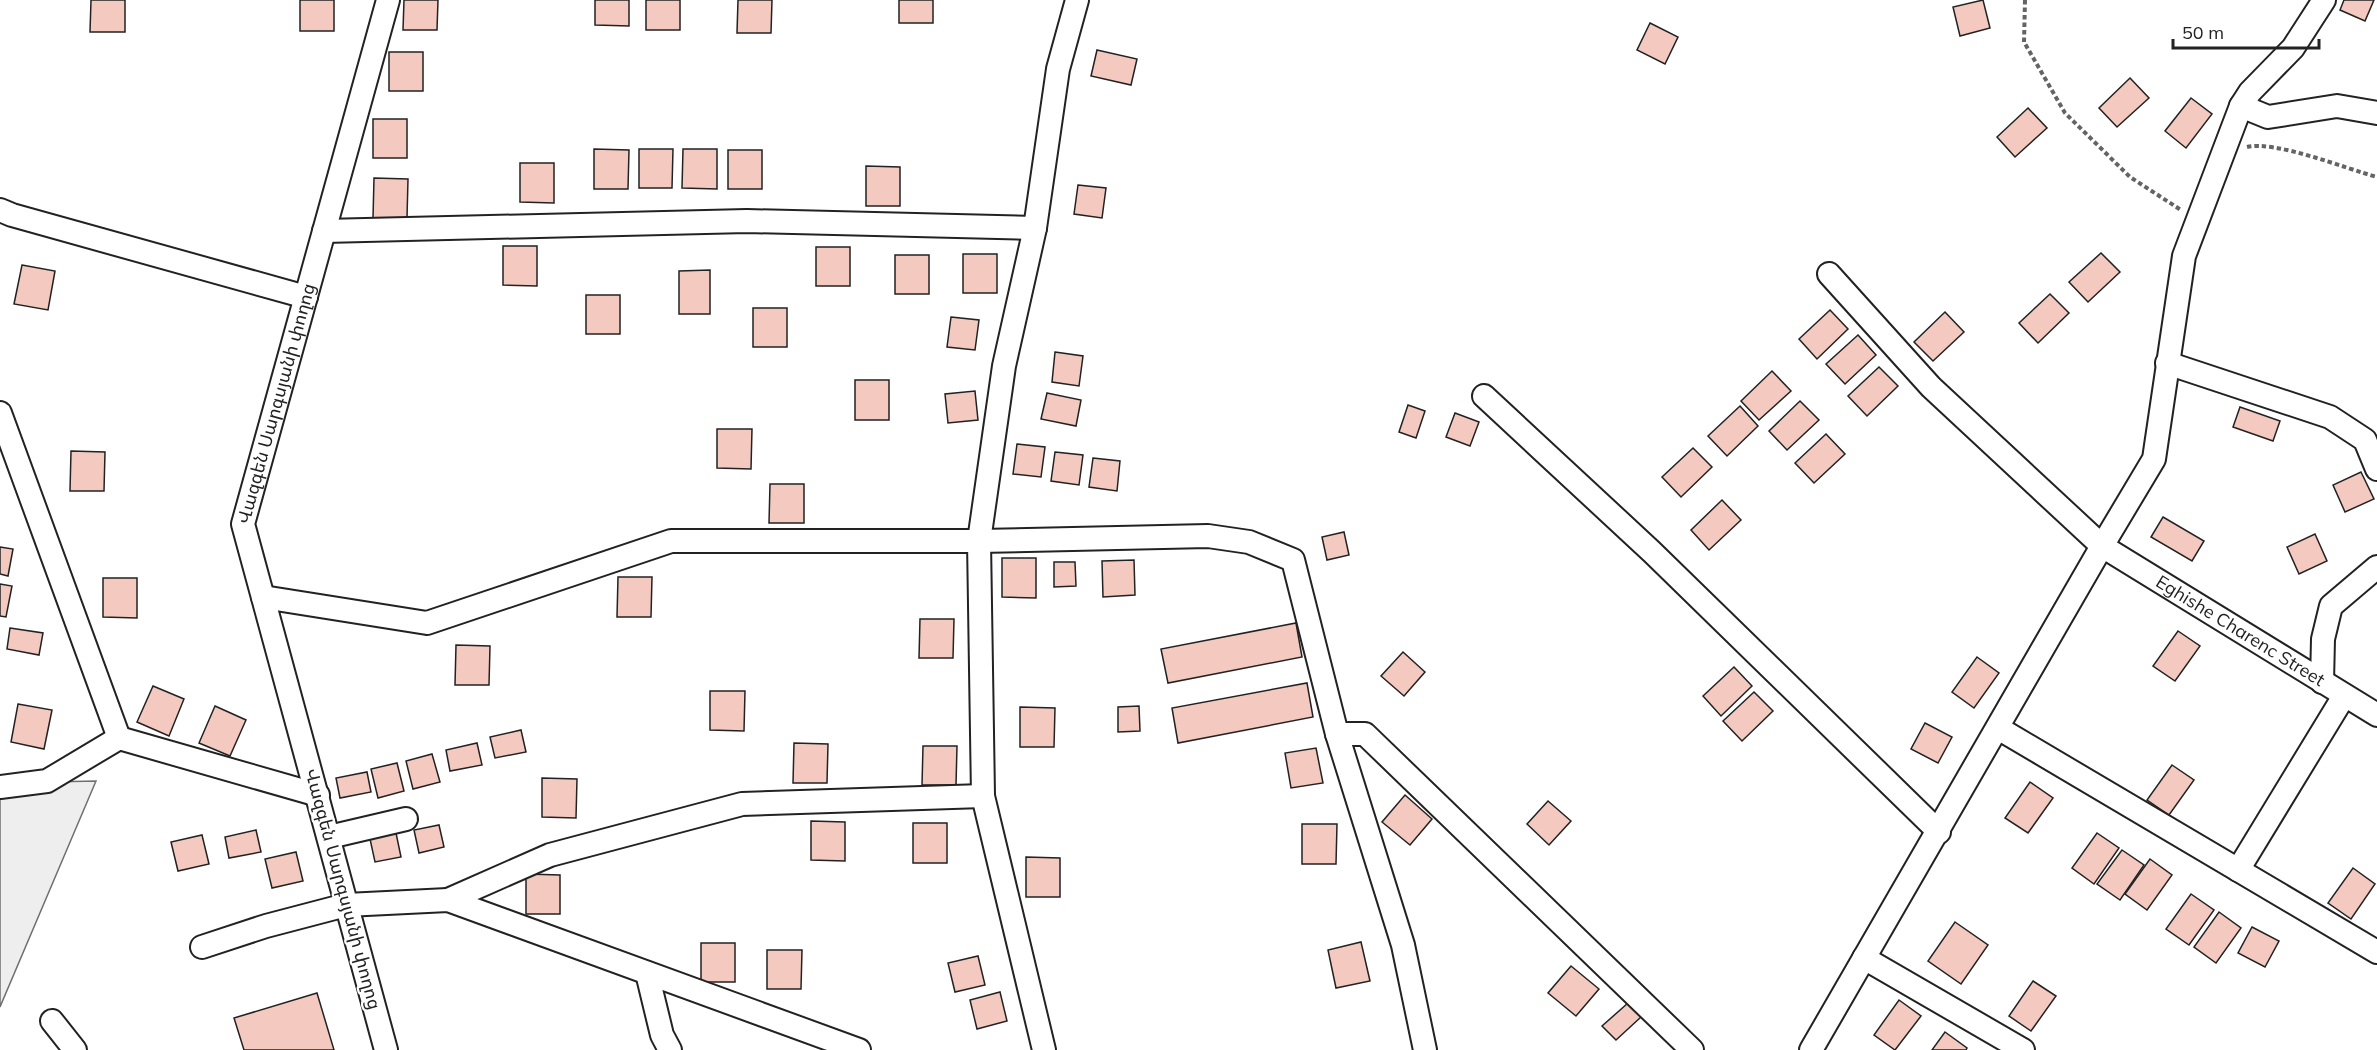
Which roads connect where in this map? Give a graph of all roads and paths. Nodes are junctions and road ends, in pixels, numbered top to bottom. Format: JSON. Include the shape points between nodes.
{"nodes":[{"id":1,"x":388,"y":0,"type":"edge"},
{"id":2,"x":1077,"y":0,"type":"edge"},
{"id":3,"x":2025,"y":0,"type":"edge"},
{"id":4,"x":2324,"y":0,"type":"edge"},
{"id":5,"x":2241,"y":106,"type":"junction"},
{"id":6,"x":2377,"y":113,"type":"edge"},
{"id":7,"x":2223,"y":152,"type":"junction"},
{"id":8,"x":2377,"y":177,"type":"edge"},
{"id":9,"x":0,"y":210,"type":"edge"},
{"id":10,"x":2197,"y":220,"type":"junction"},
{"id":11,"x":1035,"y":228,"type":"junction"},
{"id":12,"x":324,"y":231,"type":"junction"},
{"id":13,"x":1829,"y":274,"type":"dead end"},
{"id":14,"x":306,"y":297,"type":"junction"},
{"id":15,"x":2167,"y":363,"type":"junction"},
{"id":16,"x":1484,"y":396,"type":"dead end"},
{"id":17,"x":0,"y":412,"type":"edge"},
{"id":18,"x":2377,"y":469,"type":"edge"},
{"id":19,"x":979,"y":541,"type":"junction"},
{"id":20,"x":2102,"y":546,"type":"junction"},
{"id":21,"x":2377,"y":567,"type":"edge"},
{"id":22,"x":263,"y":597,"type":"junction"},
{"id":23,"x":2322,"y":682,"type":"junction"},
{"id":24,"x":2344,"y":696,"type":"junction"},
{"id":25,"x":2377,"y":714,"type":"edge"},
{"id":26,"x":1998,"y":728,"type":"junction"},
{"id":27,"x":1337,"y":734,"type":"junction"},
{"id":28,"x":118,"y":738,"type":"junction"},
{"id":29,"x":0,"y":787,"type":"edge"},
{"id":30,"x":318,"y":795,"type":"junction"},
{"id":31,"x":983,"y":796,"type":"junction"},
{"id":32,"x":406,"y":819,"type":"dead end"},
{"id":33,"x":1939,"y":832,"type":"junction"},
{"id":34,"x":329,"y":837,"type":"junction"},
{"id":35,"x":2238,"y":870,"type":"junction"},
{"id":36,"x":448,"y":900,"type":"junction"},
{"id":37,"x":346,"y":905,"type":"junction"},
{"id":38,"x":202,"y":947,"type":"dead end"},
{"id":39,"x":2377,"y":952,"type":"edge"},
{"id":40,"x":1864,"y":958,"type":"junction"},
{"id":41,"x":647,"y":973,"type":"junction"},
{"id":42,"x":52,"y":1021,"type":"dead end"},
{"id":43,"x":75,"y":1050,"type":"edge"},
{"id":44,"x":386,"y":1050,"type":"edge"},
{"id":45,"x":670,"y":1050,"type":"edge"},
{"id":46,"x":859,"y":1050,"type":"edge"},
{"id":47,"x":1044,"y":1050,"type":"edge"},
{"id":48,"x":1425,"y":1050,"type":"edge"},
{"id":49,"x":1692,"y":1050,"type":"edge"},
{"id":50,"x":1811,"y":1050,"type":"edge"},
{"id":51,"x":2023,"y":1050,"type":"edge"}],
"edges":[{"from":1,"to":12,"type":"street","name":"Վազգեն Սարգսյանի փողոց"},
{"from":2,"to":11,"type":"street","via":[[1058,69]]},
{"from":3,"to":10,"type":"path","via":[[2024,42],[2065,113],[2130,177]]},
{"from":4,"to":5,"type":"street","via":[[2293,48]]},
{"from":5,"to":6,"type":"street","via":[[2268,117],[2337,106]]},
{"from":5,"to":7,"type":"street"},
{"from":7,"to":8,"type":"path","via":[[2254,145]]},
{"from":7,"to":10,"type":"street"},
{"from":9,"to":14,"type":"street"},
{"from":10,"to":15,"type":"street","via":[[2184,256]]},
{"from":11,"to":12,"type":"street","via":[[747,221]]},
{"from":11,"to":19,"type":"street","via":[[1004,366]]},
{"from":12,"to":14,"type":"street","name":"Վազգեն Սարգսյանի փողոց"},
{"from":13,"to":20,"type":"street","name":"Eghishe Charenc Street","via":[[1931,387]]},
{"from":14,"to":22,"type":"street","name":"Վազգեն Սարգսյանի փողոց","via":[[243,524]]},
{"from":15,"to":18,"type":"street","via":[[2330,417],[2365,440]]},
{"from":15,"to":20,"type":"street","via":[[2154,459]]},
{"from":16,"to":33,"type":"street","via":[[1652,552]]},
{"from":17,"to":28,"type":"street"},
{"from":19,"to":22,"type":"street","via":[[671,542],[428,623]]},
{"from":19,"to":27,"type":"street","via":[[1208,536],[1249,542],[1293,560]]},
{"from":19,"to":31,"type":"street"},
{"from":20,"to":23,"type":"street","name":"Eghishe Charenc Street"},
{"from":20,"to":26,"type":"street"},
{"from":21,"to":23,"type":"street","via":[[2331,606],[2323,639]]},
{"from":22,"to":30,"type":"street","name":"Վազգեն Սարգսյանի փողոց"},
{"from":23,"to":24,"type":"street","name":"Eghishe Charenc Street"},
{"from":24,"to":25,"type":"street","name":"Eghishe Charenc Street"},
{"from":24,"to":35,"type":"street"},
{"from":26,"to":33,"type":"street"},
{"from":26,"to":35,"type":"street"},
{"from":27,"to":48,"type":"street","via":[[1403,945]]},
{"from":27,"to":49,"type":"street","via":[[1365,734]]},
{"from":28,"to":29,"type":"street","via":[[47,781]]},
{"from":28,"to":30,"type":"street"},
{"from":30,"to":34,"type":"street","name":"Վազգեն Սարգսյանի փողոց"},
{"from":31,"to":36,"type":"street","via":[[742,804],[550,855]]},
{"from":31,"to":47,"type":"street"},
{"from":32,"to":34,"type":"street"},
{"from":33,"to":40,"type":"street"},
{"from":34,"to":37,"type":"street","name":"Վազգեն Սարգսյանի փողոց"},
{"from":35,"to":39,"type":"street"},
{"from":36,"to":37,"type":"street"},
{"from":36,"to":41,"type":"street"},
{"from":37,"to":38,"type":"street"},
{"from":37,"to":44,"type":"street","name":"Վազգեն Սարգսյանի փողոց"},
{"from":40,"to":50,"type":"street"},
{"from":40,"to":51,"type":"street"},
{"from":41,"to":45,"type":"street","via":[[662,1035]]},
{"from":41,"to":46,"type":"street"},
{"from":42,"to":43,"type":"street"}]}
